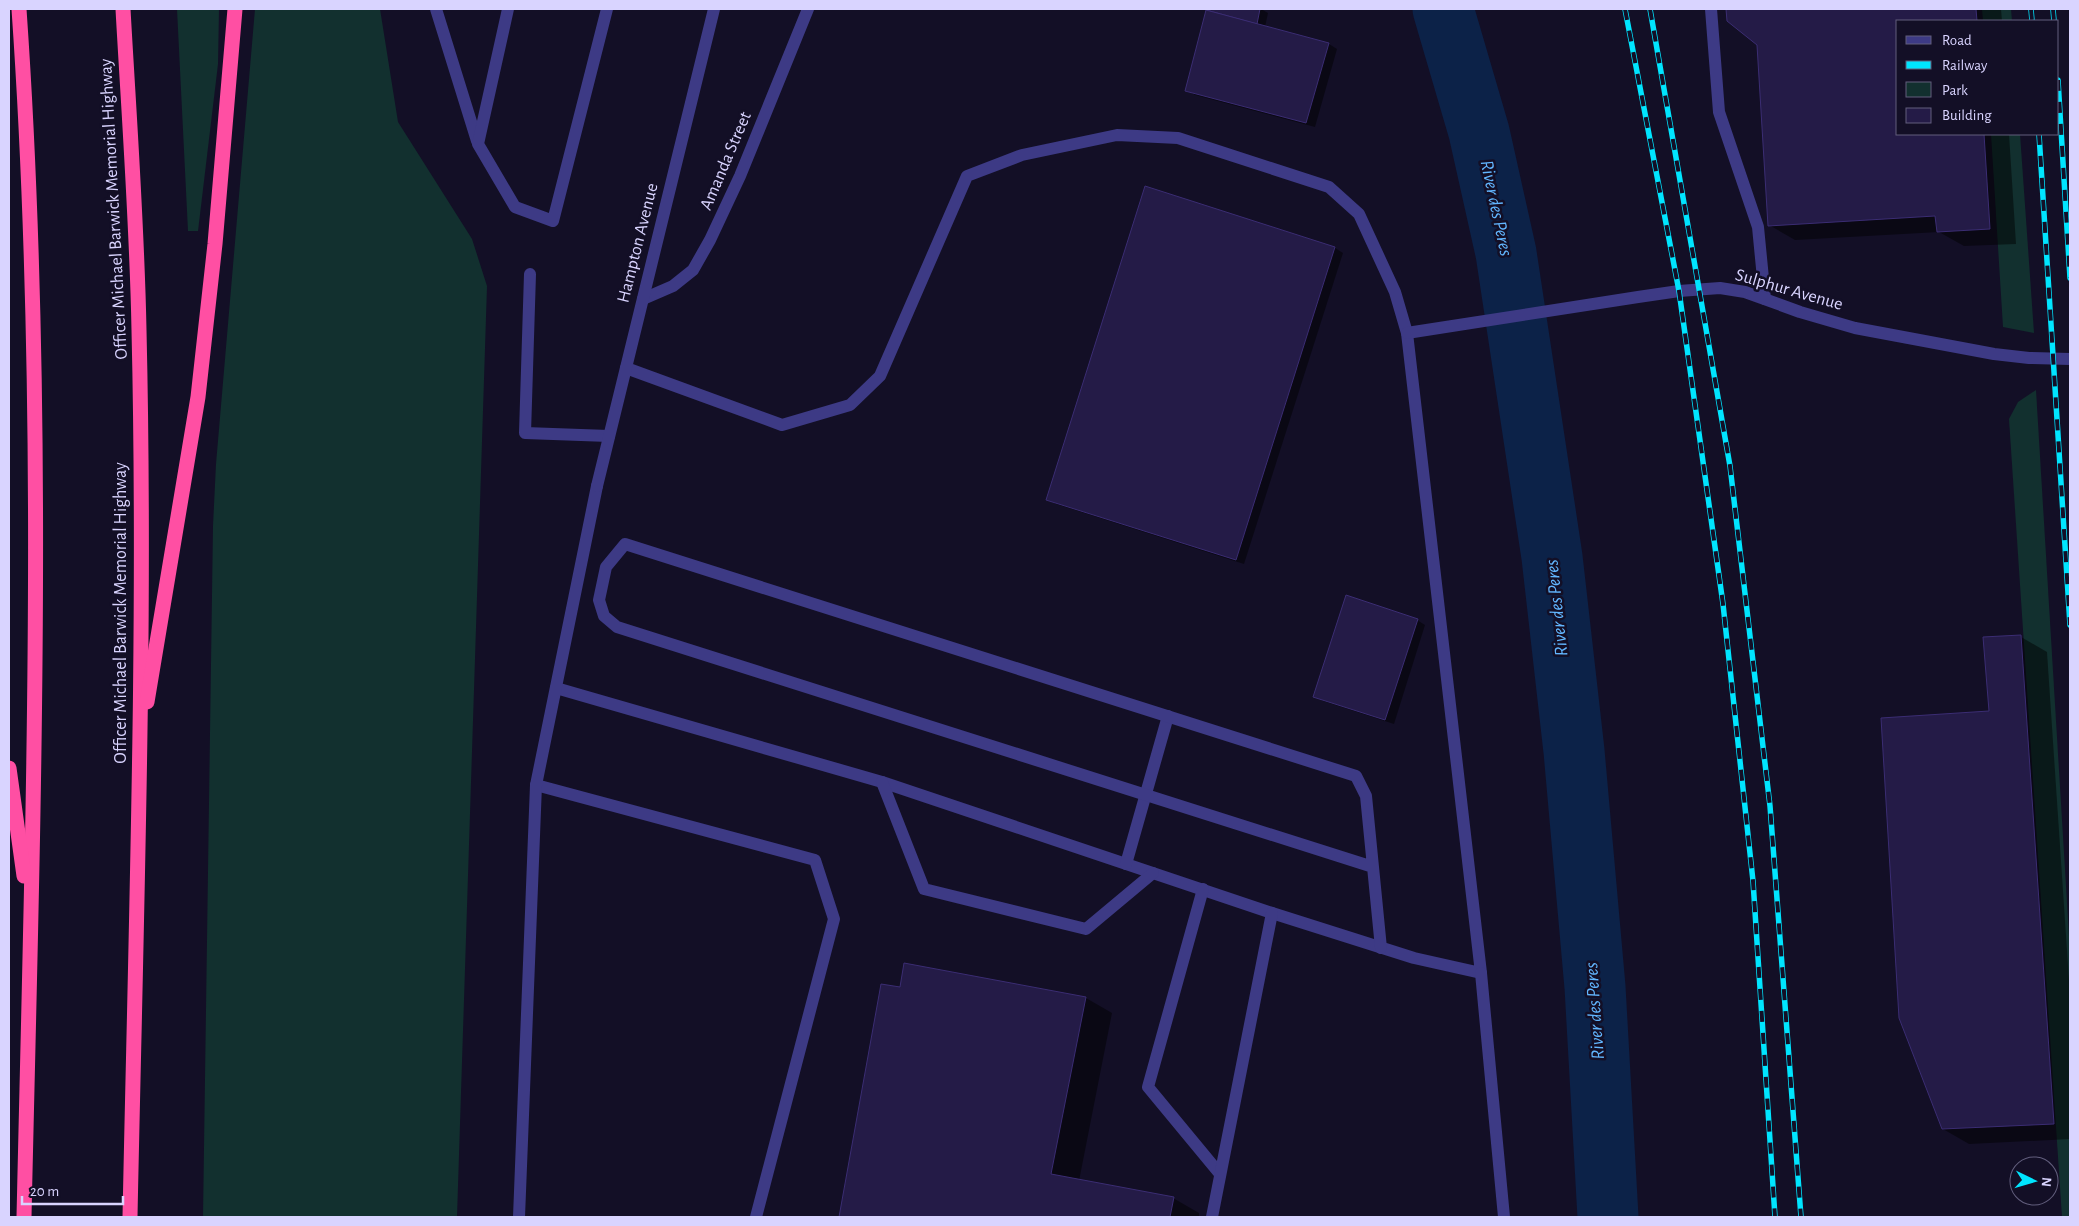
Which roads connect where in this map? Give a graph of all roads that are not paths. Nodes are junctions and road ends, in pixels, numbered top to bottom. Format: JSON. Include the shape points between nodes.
{"nodes":[{"id":1,"x":19,"y":9,"type":"edge"},
{"id":2,"x":123,"y":9,"type":"edge"},
{"id":3,"x":236,"y":9,"type":"edge"},
{"id":4,"x":436,"y":9,"type":"edge"},
{"id":5,"x":508,"y":9,"type":"edge"},
{"id":6,"x":607,"y":9,"type":"edge"},
{"id":7,"x":714,"y":9,"type":"edge"},
{"id":8,"x":808,"y":9,"type":"edge"},
{"id":9,"x":1711,"y":9,"type":"edge"},
{"id":10,"x":478,"y":144,"type":"junction"},
{"id":11,"x":530,"y":274,"type":"dead end"},
{"id":12,"x":1765,"y":298,"type":"junction"},
{"id":13,"x":643,"y":299,"type":"junction"},
{"id":14,"x":1408,"y":333,"type":"junction"},
{"id":15,"x":2070,"y":359,"type":"edge"},
{"id":16,"x":626,"y":368,"type":"junction"},
{"id":17,"x":609,"y":436,"type":"junction"},
{"id":18,"x":556,"y":688,"type":"junction"},
{"id":19,"x":1168,"y":716,"type":"junction"},
{"id":20,"x":140,"y":748,"type":"junction"},
{"id":21,"x":9,"y":768,"type":"edge"},
{"id":22,"x":882,"y":782,"type":"junction"},
{"id":23,"x":536,"y":785,"type":"junction"},
{"id":24,"x":1146,"y":794,"type":"junction"},
{"id":25,"x":1126,"y":864,"type":"junction"},
{"id":26,"x":1373,"y":867,"type":"junction"},
{"id":27,"x":1152,"y":873,"type":"junction"},
{"id":28,"x":1203,"y":889,"type":"junction"},
{"id":29,"x":1272,"y":913,"type":"junction"},
{"id":30,"x":30,"y":922,"type":"junction"},
{"id":31,"x":1381,"y":948,"type":"junction"},
{"id":32,"x":1481,"y":973,"type":"junction"},
{"id":33,"x":1220,"y":1174,"type":"junction"},
{"id":34,"x":24,"y":1217,"type":"edge"},
{"id":35,"x":130,"y":1217,"type":"edge"},
{"id":36,"x":519,"y":1217,"type":"edge"},
{"id":37,"x":756,"y":1217,"type":"edge"},
{"id":38,"x":1212,"y":1217,"type":"edge"},
{"id":39,"x":1504,"y":1217,"type":"edge"}],
"edges":[{"from":1,"to":30,"type":"highway","via":[[36,439]]},
{"from":2,"to":20,"type":"highway","name":"Officer Michael Barwick Memorial Highway","via":[[139,329]]},
{"from":3,"to":20,"type":"highway","via":[[198,398]]},
{"from":4,"to":10,"type":"street"},
{"from":5,"to":10,"type":"street"},
{"from":6,"to":10,"type":"street","via":[[553,221],[515,207]]},
{"from":7,"to":13,"type":"street","name":"Hampton Avenue"},
{"from":8,"to":13,"type":"street","name":"Amanda Street","via":[[740,176],[693,270],[673,286]]},
{"from":9,"to":12,"type":"street","via":[[1719,112],[1758,227]]},
{"from":11,"to":17,"type":"street","via":[[525,433]]},
{"from":12,"to":14,"type":"street","name":"Sulphur Avenue","via":[[1720,288],[1679,291]]},
{"from":12,"to":15,"type":"street","name":"Sulphur Avenue","via":[[1855,328],[1994,354]]},
{"from":13,"to":16,"type":"street","name":"Hampton Avenue"},
{"from":14,"to":16,"type":"street","via":[[1395,292],[1359,214],[1329,187],[1178,138],[1116,135],[1022,155],[967,176],[880,376],[850,405],[782,425]]},
{"from":14,"to":32,"type":"street"},
{"from":16,"to":17,"type":"street","name":"Hampton Avenue"},
{"from":17,"to":18,"type":"street","name":"Hampton Avenue"},
{"from":18,"to":22,"type":"street"},
{"from":18,"to":23,"type":"street","name":"Hampton Avenue"},
{"from":19,"to":24,"type":"street"},
{"from":19,"to":24,"type":"street","via":[[625,544],[606,567],[599,600],[604,616],[617,627]]},
{"from":19,"to":26,"type":"street","via":[[1356,776],[1366,796]]},
{"from":20,"to":35,"type":"highway","name":"Officer Michael Barwick Memorial Highway"},
{"from":21,"to":30,"type":"highway"},
{"from":22,"to":25,"type":"street"},
{"from":22,"to":27,"type":"street","via":[[924,889],[1086,929]]},
{"from":23,"to":36,"type":"street","name":"Hampton Avenue"},
{"from":23,"to":37,"type":"street","via":[[815,860],[834,919]]},
{"from":24,"to":25,"type":"street"},
{"from":24,"to":26,"type":"street"},
{"from":25,"to":27,"type":"street"},
{"from":26,"to":31,"type":"street"},
{"from":27,"to":28,"type":"street"},
{"from":28,"to":29,"type":"street"},
{"from":28,"to":33,"type":"street","via":[[1148,1087]]},
{"from":29,"to":31,"type":"street"},
{"from":29,"to":33,"type":"street"},
{"from":30,"to":34,"type":"highway"},
{"from":31,"to":32,"type":"street"},
{"from":32,"to":39,"type":"street"},
{"from":33,"to":38,"type":"street"}]}
